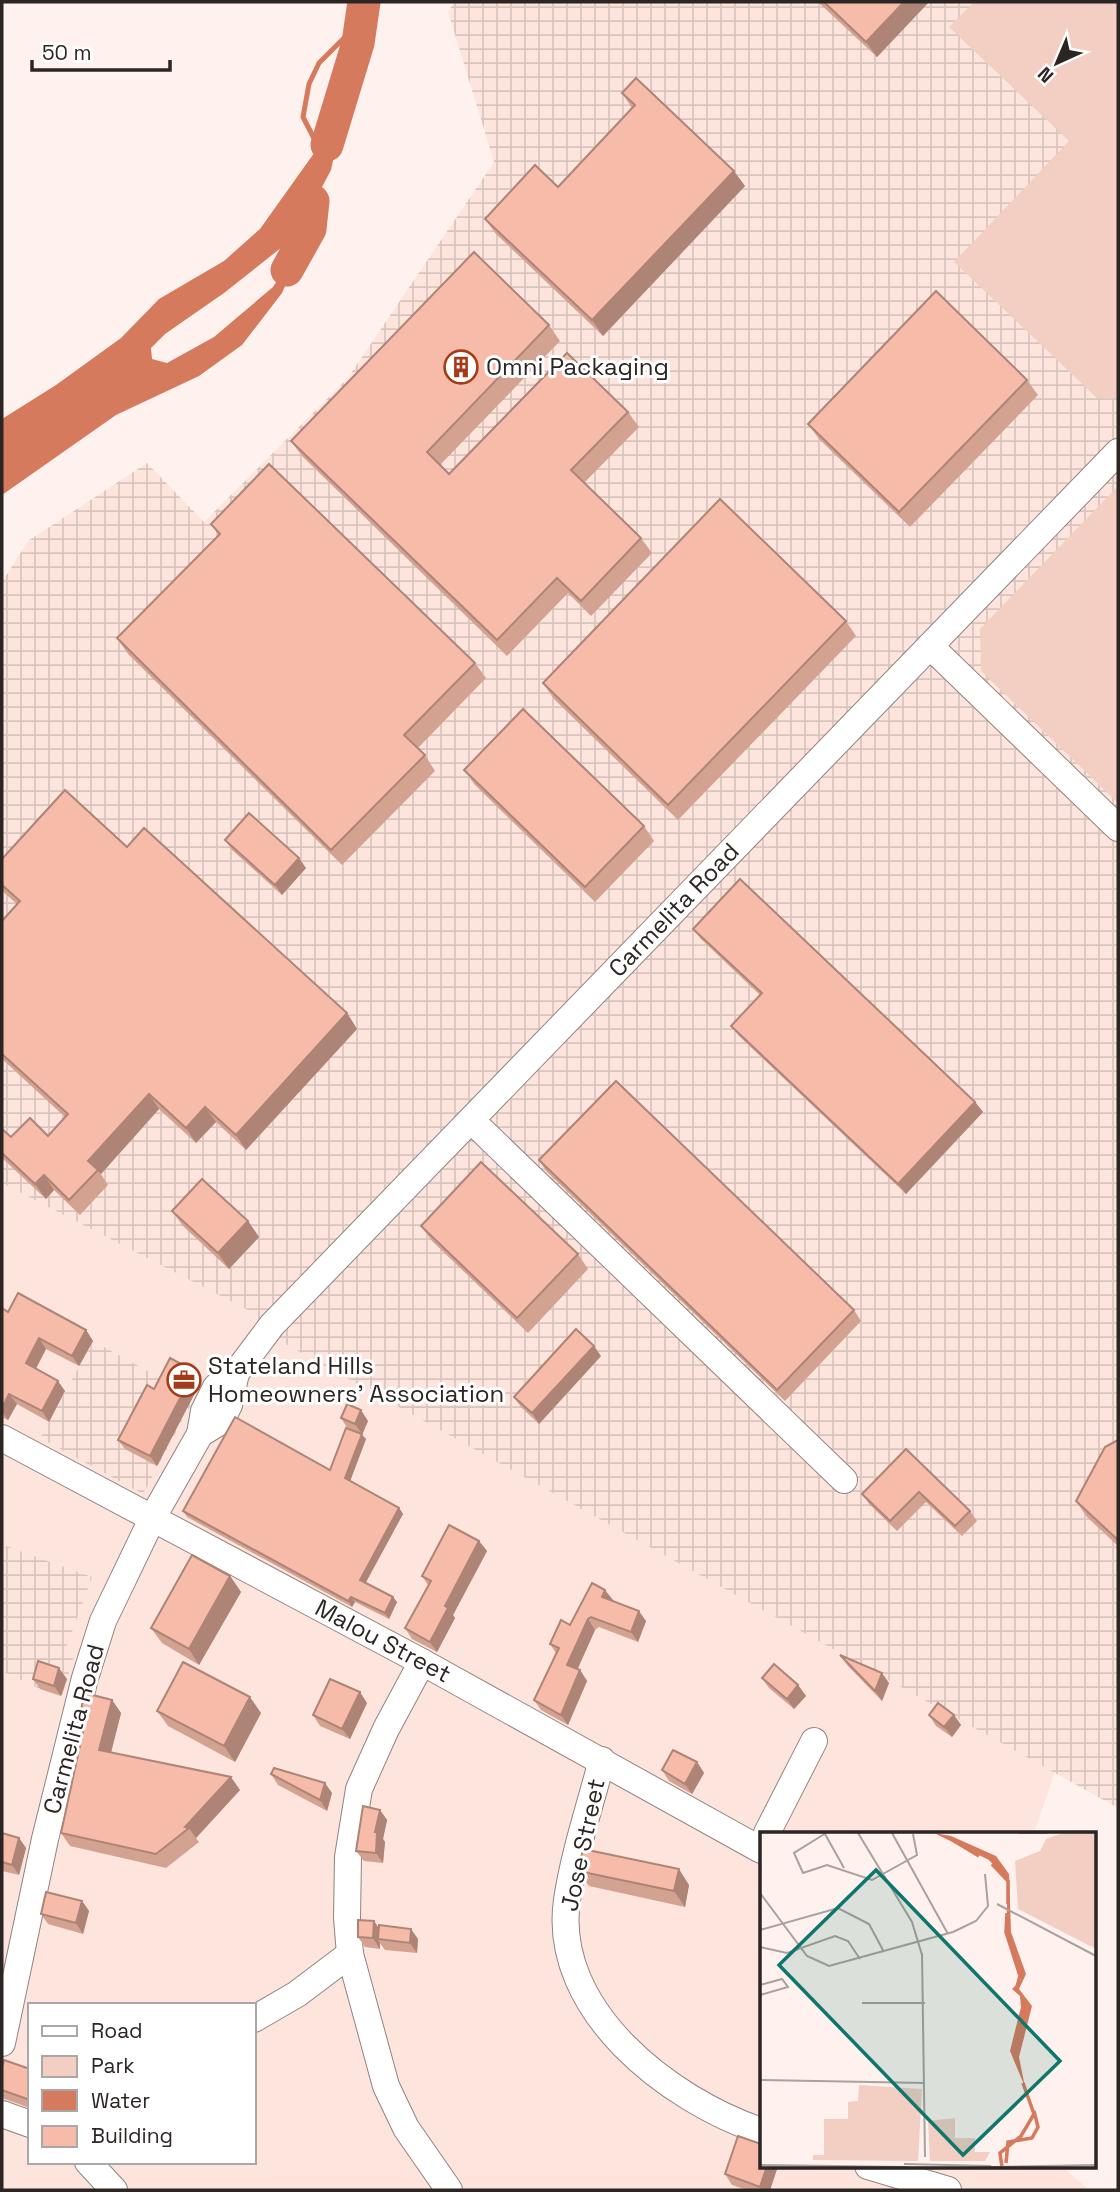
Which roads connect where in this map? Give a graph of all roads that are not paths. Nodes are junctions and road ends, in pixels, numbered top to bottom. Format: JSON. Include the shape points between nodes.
{"nodes":[{"id":1,"x":1118,"y":452,"type":"edge"},
{"id":2,"x":930,"y":646,"type":"junction"},
{"id":3,"x":1118,"y":828,"type":"edge"},
{"id":4,"x":471,"y":1120,"type":"junction"},
{"id":5,"x":2,"y":1438,"type":"edge"},
{"id":6,"x":844,"y":1480,"type":"dead end"},
{"id":7,"x":153,"y":1517,"type":"junction"},
{"id":8,"x":422,"y":1662,"type":"junction"},
{"id":9,"x":814,"y":1741,"type":"dead end"},
{"id":10,"x":602,"y":1760,"type":"junction"},
{"id":11,"x":768,"y":1832,"type":"edge"},
{"id":12,"x":760,"y":1843,"type":"edge"},
{"id":13,"x":350,"y":1954,"type":"junction"},
{"id":14,"x":256,"y":2018,"type":"edge"},
{"id":15,"x":2,"y":2043,"type":"edge"},
{"id":16,"x":2,"y":2114,"type":"edge"},
{"id":17,"x":28,"y":2123,"type":"edge"},
{"id":18,"x":760,"y":2131,"type":"edge"},
{"id":19,"x":90,"y":2164,"type":"edge"},
{"id":20,"x":874,"y":2168,"type":"edge"},
{"id":21,"x":898,"y":2177,"type":"edge"},
{"id":22,"x":114,"y":2190,"type":"edge"},
{"id":23,"x":449,"y":2190,"type":"edge"},
{"id":24,"x":948,"y":2190,"type":"edge"}],
"edges":[{"from":1,"to":2,"type":"street","name":"Carmelita Road"},
{"from":2,"to":3,"type":"street"},
{"from":2,"to":4,"type":"street","name":"Carmelita Road"},
{"from":4,"to":6,"type":"street"},
{"from":4,"to":7,"type":"street","name":"Carmelita Road","via":[[272,1325],[236,1373],[216,1387],[204,1411],[200,1434]]},
{"from":5,"to":7,"type":"street","name":"Malou Street"},
{"from":7,"to":8,"type":"street","name":"Malou Street"},
{"from":7,"to":15,"type":"street","name":"Carmelita Road","via":[[103,1621],[85,1678]]},
{"from":8,"to":10,"type":"street","name":"Malou Street"},
{"from":8,"to":13,"type":"street","via":[[359,1788],[348,1857]]},
{"from":9,"to":11,"type":"street"},
{"from":10,"to":12,"type":"street","name":"Malou Street"},
{"from":10,"to":18,"type":"street","name":"Jose Street","via":[[567,1901],[567,1934],[575,1969],[604,2022],[656,2075],[699,2105]]},
{"from":13,"to":14,"type":"street"},
{"from":13,"to":23,"type":"street","via":[[386,2086],[406,2128]]},
{"from":16,"to":17,"type":"street"},
{"from":19,"to":22,"type":"street"},
{"from":20,"to":21,"type":"street"},
{"from":21,"to":24,"type":"street"}]}
